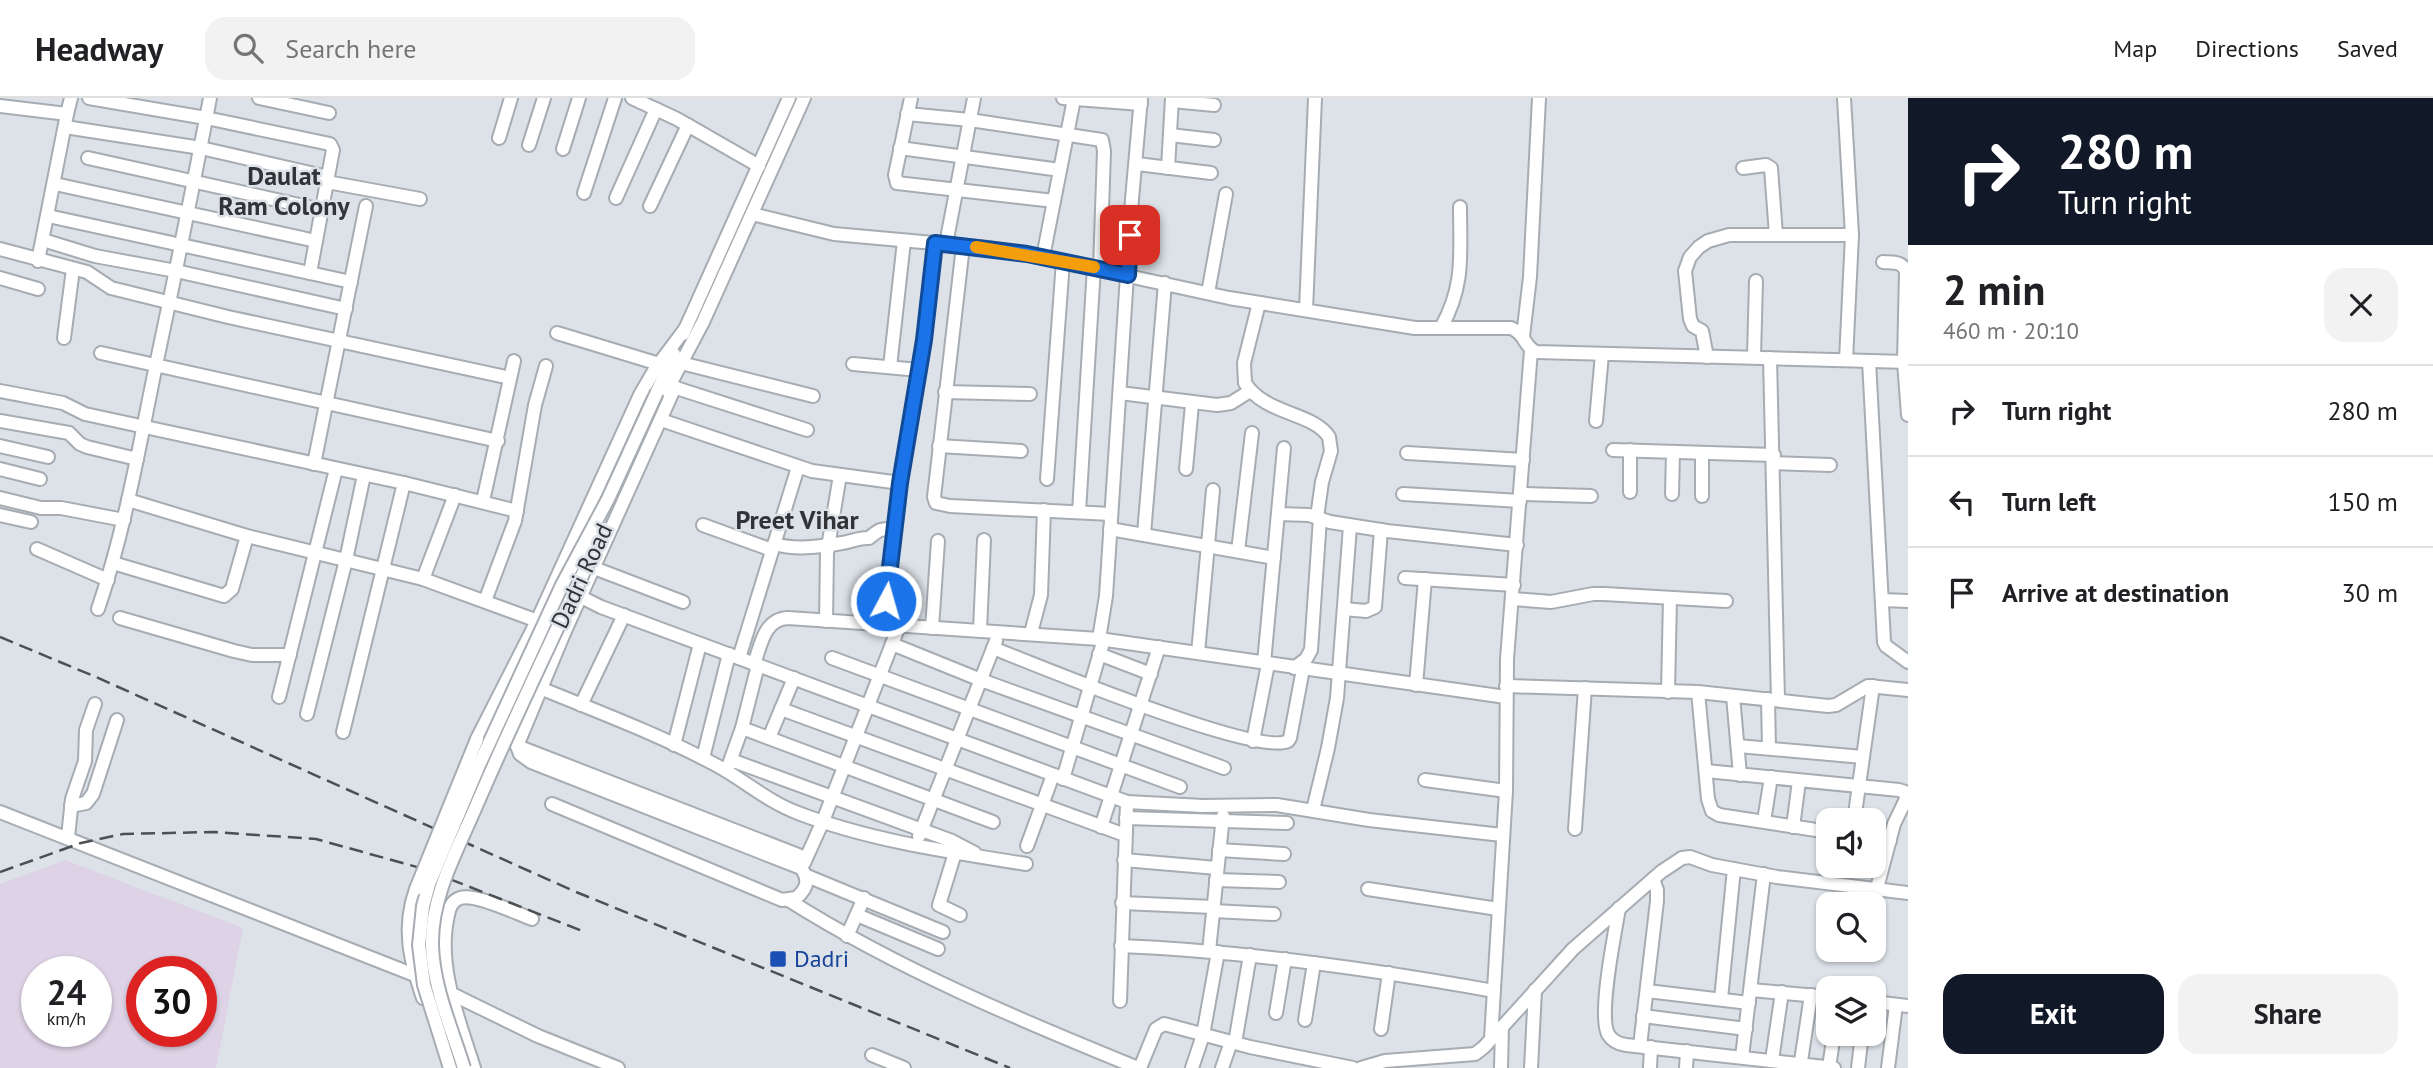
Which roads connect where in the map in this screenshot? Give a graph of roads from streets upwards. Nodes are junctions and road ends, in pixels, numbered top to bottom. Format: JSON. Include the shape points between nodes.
{"nodes":[{"id":1,"x":71,"y":98,"type":"edge"},
{"id":2,"x":89,"y":98,"type":"edge"},
{"id":3,"x":210,"y":98,"type":"edge"},
{"id":4,"x":259,"y":98,"type":"edge"},
{"id":5,"x":511,"y":98,"type":"edge"},
{"id":6,"x":544,"y":98,"type":"edge"},
{"id":7,"x":579,"y":98,"type":"edge"},
{"id":8,"x":615,"y":98,"type":"edge"},
{"id":9,"x":632,"y":98,"type":"edge"},
{"id":10,"x":789,"y":98,"type":"edge"},
{"id":11,"x":804,"y":98,"type":"edge"},
{"id":12,"x":911,"y":98,"type":"edge"},
{"id":13,"x":974,"y":98,"type":"edge"},
{"id":14,"x":1315,"y":98,"type":"edge"},
{"id":15,"x":1539,"y":98,"type":"edge"},
{"id":16,"x":1844,"y":98,"type":"edge"},
{"id":17,"x":1068,"y":99,"type":"edge"},
{"id":18,"x":1172,"y":99,"type":"edge"},
{"id":19,"x":1141,"y":101,"type":"edge"},
{"id":20,"x":1214,"y":105,"type":"dead end"},
{"id":21,"x":0,"y":106,"type":"edge"},
{"id":22,"x":656,"y":109,"type":"junction"},
{"id":23,"x":329,"y":113,"type":"dead end"},
{"id":24,"x":907,"y":114,"type":"junction"},
{"id":25,"x":206,"y":118,"type":"junction"},
{"id":26,"x":970,"y":120,"type":"junction"},
{"id":27,"x":66,"y":121,"type":"junction"},
{"id":28,"x":688,"y":125,"type":"junction"},
{"id":29,"x":1067,"y":135,"type":"junction"},
{"id":30,"x":1170,"y":135,"type":"junction"},
{"id":31,"x":499,"y":138,"type":"dead end"},
{"id":32,"x":1214,"y":140,"type":"dead end"},
{"id":33,"x":529,"y":145,"type":"dead end"},
{"id":34,"x":201,"y":148,"type":"junction"},
{"id":35,"x":900,"y":148,"type":"junction"},
{"id":36,"x":563,"y":149,"type":"dead end"},
{"id":37,"x":963,"y":156,"type":"junction"},
{"id":38,"x":88,"y":158,"type":"dead end"},
{"id":39,"x":1137,"y":164,"type":"junction"},
{"id":40,"x":759,"y":166,"type":"junction"},
{"id":41,"x":1168,"y":168,"type":"junction"},
{"id":42,"x":1743,"y":168,"type":"dead end"},
{"id":43,"x":1060,"y":170,"type":"junction"},
{"id":44,"x":1211,"y":173,"type":"dead end"},
{"id":45,"x":328,"y":180,"type":"junction"},
{"id":46,"x":195,"y":182,"type":"junction"},
{"id":47,"x":55,"y":184,"type":"junction"},
{"id":48,"x":956,"y":191,"type":"junction"},
{"id":49,"x":584,"y":194,"type":"dead end"},
{"id":50,"x":1227,"y":194,"type":"dead end"},
{"id":51,"x":420,"y":198,"type":"dead end"},
{"id":52,"x":617,"y":198,"type":"dead end"},
{"id":53,"x":1054,"y":201,"type":"junction"},
{"id":54,"x":366,"y":206,"type":"dead end"},
{"id":55,"x":650,"y":206,"type":"dead end"},
{"id":56,"x":1460,"y":207,"type":"dead end"},
{"id":57,"x":322,"y":210,"type":"junction"},
{"id":58,"x":189,"y":212,"type":"junction"},
{"id":59,"x":752,"y":214,"type":"junction"},
{"id":60,"x":48,"y":216,"type":"junction"},
{"id":61,"x":1776,"y":235,"type":"junction"},
{"id":62,"x":1852,"y":235,"type":"junction"},
{"id":63,"x":43,"y":240,"type":"junction"},
{"id":64,"x":316,"y":241,"type":"junction"},
{"id":65,"x":904,"y":241,"type":"junction"},
{"id":66,"x":183,"y":244,"type":"junction"},
{"id":67,"x":941,"y":244,"type":"junction"},
{"id":68,"x":963,"y":246,"type":"junction"},
{"id":69,"x":0,"y":249,"type":"edge"},
{"id":70,"x":1043,"y":257,"type":"junction"},
{"id":71,"x":38,"y":261,"type":"junction"},
{"id":72,"x":1063,"y":261,"type":"junction"},
{"id":73,"x":1883,"y":262,"type":"dead end"},
{"id":74,"x":1097,"y":268,"type":"junction"},
{"id":75,"x":73,"y":269,"type":"junction"},
{"id":76,"x":176,"y":271,"type":"junction"},
{"id":77,"x":310,"y":272,"type":"junction"},
{"id":78,"x":1128,"y":275,"type":"junction"},
{"id":79,"x":0,"y":278,"type":"edge"},
{"id":80,"x":1756,"y":281,"type":"dead end"},
{"id":81,"x":351,"y":282,"type":"junction"},
{"id":82,"x":1165,"y":283,"type":"junction"},
{"id":83,"x":38,"y":289,"type":"dead end"},
{"id":84,"x":1208,"y":293,"type":"junction"},
{"id":85,"x":170,"y":302,"type":"junction"},
{"id":86,"x":1259,"y":303,"type":"junction"},
{"id":87,"x":346,"y":309,"type":"junction"},
{"id":88,"x":1306,"y":310,"type":"junction"},
{"id":89,"x":1441,"y":328,"type":"junction"},
{"id":90,"x":685,"y":329,"type":"junction"},
{"id":91,"x":557,"y":333,"type":"dead end"},
{"id":92,"x":1523,"y":336,"type":"junction"},
{"id":93,"x":64,"y":338,"type":"dead end"},
{"id":94,"x":339,"y":341,"type":"junction"},
{"id":95,"x":1531,"y":350,"type":"junction"},
{"id":96,"x":101,"y":353,"type":"dead end"},
{"id":97,"x":1602,"y":354,"type":"junction"},
{"id":98,"x":1707,"y":357,"type":"junction"},
{"id":99,"x":1754,"y":357,"type":"junction"},
{"id":100,"x":1770,"y":358,"type":"junction"},
{"id":101,"x":514,"y":360,"type":"dead end"},
{"id":102,"x":1846,"y":360,"type":"junction"},
{"id":103,"x":1869,"y":361,"type":"junction"},
{"id":104,"x":1906,"y":362,"type":"edge"},
{"id":105,"x":681,"y":363,"type":"junction"},
{"id":106,"x":853,"y":364,"type":"dead end"},
{"id":107,"x":157,"y":365,"type":"junction"},
{"id":108,"x":659,"y":365,"type":"junction"},
{"id":109,"x":546,"y":366,"type":"dead end"},
{"id":110,"x":890,"y":367,"type":"junction"},
{"id":111,"x":919,"y":370,"type":"junction"},
{"id":112,"x":510,"y":379,"type":"junction"},
{"id":113,"x":673,"y":386,"type":"junction"},
{"id":114,"x":0,"y":391,"type":"edge"},
{"id":115,"x":1250,"y":391,"type":"junction"},
{"id":116,"x":945,"y":392,"type":"junction"},
{"id":117,"x":1119,"y":393,"type":"junction"},
{"id":118,"x":1030,"y":394,"type":"dead end"},
{"id":119,"x":813,"y":396,"type":"dead end"},
{"id":120,"x":1155,"y":399,"type":"junction"},
{"id":121,"x":327,"y":403,"type":"junction"},
{"id":122,"x":1192,"y":404,"type":"junction"},
{"id":123,"x":1908,"y":415,"type":"edge"},
{"id":124,"x":661,"y":420,"type":"junction"},
{"id":125,"x":0,"y":421,"type":"edge"},
{"id":126,"x":1596,"y":421,"type":"dead end"},
{"id":127,"x":144,"y":427,"type":"junction"},
{"id":128,"x":807,"y":430,"type":"dead end"},
{"id":129,"x":1252,"y":433,"type":"dead end"},
{"id":130,"x":498,"y":441,"type":"junction"},
{"id":131,"x":0,"y":446,"type":"edge"},
{"id":132,"x":939,"y":446,"type":"junction"},
{"id":133,"x":1284,"y":448,"type":"dead end"},
{"id":134,"x":1613,"y":450,"type":"dead end"},
{"id":135,"x":1630,"y":450,"type":"junction"},
{"id":136,"x":1021,"y":452,"type":"dead end"},
{"id":137,"x":1672,"y":452,"type":"junction"},
{"id":138,"x":1407,"y":453,"type":"dead end"},
{"id":139,"x":1702,"y":453,"type":"junction"},
{"id":140,"x":48,"y":457,"type":"dead end"},
{"id":141,"x":137,"y":459,"type":"junction"},
{"id":142,"x":1774,"y":459,"type":"junction"},
{"id":143,"x":1523,"y":460,"type":"junction"},
{"id":144,"x":314,"y":464,"type":"junction"},
{"id":145,"x":1830,"y":465,"type":"dead end"},
{"id":146,"x":798,"y":467,"type":"junction"},
{"id":147,"x":0,"y":469,"type":"edge"},
{"id":148,"x":336,"y":469,"type":"junction"},
{"id":149,"x":1186,"y":469,"type":"dead end"},
{"id":150,"x":364,"y":475,"type":"junction"},
{"id":151,"x":840,"y":475,"type":"junction"},
{"id":152,"x":40,"y":479,"type":"dead end"},
{"id":153,"x":1047,"y":479,"type":"dead end"},
{"id":154,"x":404,"y":483,"type":"junction"},
{"id":155,"x":900,"y":483,"type":"junction"},
{"id":156,"x":1213,"y":490,"type":"dead end"},
{"id":157,"x":1630,"y":492,"type":"dead end"},
{"id":158,"x":1402,"y":494,"type":"dead end"},
{"id":159,"x":1672,"y":494,"type":"dead end"},
{"id":160,"x":455,"y":495,"type":"junction"},
{"id":161,"x":1591,"y":496,"type":"dead end"},
{"id":162,"x":1702,"y":496,"type":"dead end"},
{"id":163,"x":1520,"y":497,"type":"junction"},
{"id":164,"x":0,"y":498,"type":"edge"},
{"id":165,"x":128,"y":500,"type":"junction"},
{"id":166,"x":483,"y":501,"type":"junction"},
{"id":167,"x":1044,"y":510,"type":"junction"},
{"id":168,"x":517,"y":511,"type":"junction"},
{"id":169,"x":1079,"y":512,"type":"junction"},
{"id":170,"x":1111,"y":514,"type":"junction"},
{"id":171,"x":1278,"y":514,"type":"junction"},
{"id":172,"x":0,"y":515,"type":"edge"},
{"id":173,"x":1319,"y":517,"type":"junction"},
{"id":174,"x":124,"y":520,"type":"junction"},
{"id":175,"x":31,"y":522,"type":"dead end"},
{"id":176,"x":703,"y":525,"type":"dead end"},
{"id":177,"x":1350,"y":526,"type":"junction"},
{"id":178,"x":894,"y":529,"type":"junction"},
{"id":179,"x":1110,"y":529,"type":"junction"},
{"id":180,"x":1381,"y":530,"type":"junction"},
{"id":181,"x":1143,"y":534,"type":"junction"},
{"id":182,"x":247,"y":536,"type":"junction"},
{"id":183,"x":984,"y":540,"type":"dead end"},
{"id":184,"x":937,"y":541,"type":"dead end"},
{"id":185,"x":828,"y":545,"type":"junction"},
{"id":186,"x":1208,"y":545,"type":"junction"},
{"id":187,"x":1517,"y":545,"type":"junction"},
{"id":188,"x":773,"y":547,"type":"junction"},
{"id":189,"x":37,"y":548,"type":"dead end"},
{"id":190,"x":315,"y":551,"type":"junction"},
{"id":191,"x":1238,"y":551,"type":"junction"},
{"id":192,"x":1274,"y":558,"type":"junction"},
{"id":193,"x":346,"y":560,"type":"junction"},
{"id":194,"x":113,"y":563,"type":"junction"},
{"id":195,"x":383,"y":568,"type":"junction"},
{"id":196,"x":594,"y":568,"type":"junction"},
{"id":197,"x":1405,"y":578,"type":"dead end"},
{"id":198,"x":423,"y":579,"type":"junction"},
{"id":199,"x":1425,"y":579,"type":"junction"},
{"id":200,"x":108,"y":580,"type":"junction"},
{"id":201,"x":1514,"y":585,"type":"junction"},
{"id":202,"x":581,"y":597,"type":"junction"},
{"id":203,"x":1670,"y":598,"type":"junction"},
{"id":204,"x":1513,"y":599,"type":"junction"},
{"id":205,"x":1882,"y":600,"type":"junction"},
{"id":206,"x":485,"y":601,"type":"junction"},
{"id":207,"x":1726,"y":601,"type":"dead end"},
{"id":208,"x":1908,"y":601,"type":"edge"},
{"id":209,"x":683,"y":602,"type":"dead end"},
{"id":210,"x":1343,"y":608,"type":"junction"},
{"id":211,"x":98,"y":609,"type":"dead end"},
{"id":212,"x":624,"y":615,"type":"junction"},
{"id":213,"x":120,"y":618,"type":"dead end"},
{"id":214,"x":537,"y":621,"type":"junction"},
{"id":215,"x":826,"y":621,"type":"junction"},
{"id":216,"x":883,"y":625,"type":"junction"},
{"id":217,"x":899,"y":626,"type":"junction"},
{"id":218,"x":932,"y":628,"type":"junction"},
{"id":219,"x":980,"y":630,"type":"junction"},
{"id":220,"x":565,"y":631,"type":"junction"},
{"id":221,"x":1000,"y":631,"type":"junction"},
{"id":222,"x":1031,"y":633,"type":"junction"},
{"id":223,"x":1101,"y":639,"type":"junction"},
{"id":224,"x":700,"y":644,"type":"junction"},
{"id":225,"x":892,"y":644,"type":"junction"},
{"id":226,"x":1159,"y":647,"type":"junction"},
{"id":227,"x":993,"y":648,"type":"junction"},
{"id":228,"x":1198,"y":653,"type":"junction"},
{"id":229,"x":1099,"y":654,"type":"junction"},
{"id":230,"x":290,"y":655,"type":"junction"},
{"id":231,"x":734,"y":656,"type":"junction"},
{"id":232,"x":832,"y":658,"type":"dead end"},
{"id":233,"x":1908,"y":662,"type":"edge"},
{"id":234,"x":1266,"y":663,"type":"junction"},
{"id":235,"x":756,"y":664,"type":"junction"},
{"id":236,"x":1299,"y":669,"type":"junction"},
{"id":237,"x":1151,"y":674,"type":"junction"},
{"id":238,"x":1340,"y":674,"type":"junction"},
{"id":239,"x":880,"y":676,"type":"junction"},
{"id":240,"x":794,"y":678,"type":"junction"},
{"id":241,"x":981,"y":680,"type":"junction"},
{"id":242,"x":1090,"y":685,"type":"junction"},
{"id":243,"x":1416,"y":685,"type":"junction"},
{"id":244,"x":1873,"y":686,"type":"junction"},
{"id":245,"x":540,"y":688,"type":"junction"},
{"id":246,"x":1585,"y":688,"type":"junction"},
{"id":247,"x":1908,"y":690,"type":"edge"},
{"id":248,"x":1506,"y":692,"type":"junction"},
{"id":249,"x":1668,"y":692,"type":"junction"},
{"id":250,"x":1698,"y":692,"type":"junction"},
{"id":251,"x":1733,"y":696,"type":"junction"},
{"id":252,"x":279,"y":697,"type":"dead end"},
{"id":253,"x":1773,"y":700,"type":"junction"},
{"id":254,"x":94,"y":704,"type":"dead end"},
{"id":255,"x":1141,"y":704,"type":"junction"},
{"id":256,"x":581,"y":705,"type":"junction"},
{"id":257,"x":868,"y":705,"type":"junction"},
{"id":258,"x":781,"y":709,"type":"junction"},
{"id":259,"x":970,"y":710,"type":"junction"},
{"id":260,"x":307,"y":715,"type":"dead end"},
{"id":261,"x":1081,"y":716,"type":"junction"},
{"id":262,"x":117,"y":720,"type":"dead end"},
{"id":263,"x":742,"y":728,"type":"junction"},
{"id":264,"x":343,"y":732,"type":"dead end"},
{"id":265,"x":1130,"y":734,"type":"junction"},
{"id":266,"x":856,"y":735,"type":"junction"},
{"id":267,"x":769,"y":738,"type":"junction"},
{"id":268,"x":958,"y":739,"type":"junction"},
{"id":269,"x":1253,"y":741,"type":"junction"},
{"id":270,"x":674,"y":745,"type":"junction"},
{"id":271,"x":1738,"y":746,"type":"junction"},
{"id":272,"x":1072,"y":747,"type":"junction"},
{"id":273,"x":1769,"y":748,"type":"junction"},
{"id":274,"x":1863,"y":757,"type":"junction"},
{"id":275,"x":703,"y":758,"type":"junction"},
{"id":276,"x":1121,"y":765,"type":"junction"},
{"id":277,"x":729,"y":766,"type":"junction"},
{"id":278,"x":844,"y":766,"type":"junction"},
{"id":279,"x":1224,"y":768,"type":"dead end"},
{"id":280,"x":946,"y":771,"type":"junction"},
{"id":281,"x":1706,"y":771,"type":"junction"},
{"id":282,"x":1740,"y":775,"type":"junction"},
{"id":283,"x":1058,"y":777,"type":"junction"},
{"id":284,"x":1771,"y":777,"type":"junction"},
{"id":285,"x":1425,"y":780,"type":"dead end"},
{"id":286,"x":1799,"y":781,"type":"junction"},
{"id":287,"x":1857,"y":786,"type":"junction"},
{"id":288,"x":1180,"y":787,"type":"dead end"},
{"id":289,"x":1506,"y":791,"type":"junction"},
{"id":290,"x":832,"y":796,"type":"junction"},
{"id":291,"x":1110,"y":797,"type":"junction"},
{"id":292,"x":934,"y":799,"type":"junction"},
{"id":293,"x":1126,"y":802,"type":"junction"},
{"id":294,"x":552,"y":804,"type":"dead end"},
{"id":295,"x":1042,"y":805,"type":"junction"},
{"id":296,"x":71,"y":806,"type":"junction"},
{"id":297,"x":1224,"y":806,"type":"junction"},
{"id":298,"x":1855,"y":808,"type":"edge"},
{"id":299,"x":1313,"y":810,"type":"junction"},
{"id":300,"x":0,"y":812,"type":"edge"},
{"id":301,"x":1126,"y":818,"type":"junction"},
{"id":302,"x":822,"y":821,"type":"junction"},
{"id":303,"x":1764,"y":821,"type":"junction"},
{"id":304,"x":993,"y":822,"type":"dead end"},
{"id":305,"x":1222,"y":822,"type":"junction"},
{"id":306,"x":1287,"y":823,"type":"dead end"},
{"id":307,"x":1101,"y":827,"type":"junction"},
{"id":308,"x":1794,"y":827,"type":"junction"},
{"id":309,"x":1575,"y":829,"type":"dead end"},
{"id":310,"x":922,"y":830,"type":"junction"},
{"id":311,"x":1816,"y":830,"type":"edge"},
{"id":312,"x":1125,"y":835,"type":"junction"},
{"id":313,"x":1502,"y":835,"type":"junction"},
{"id":314,"x":68,"y":837,"type":"junction"},
{"id":315,"x":1886,"y":840,"type":"edge"},
{"id":316,"x":1890,"y":841,"type":"junction"},
{"id":317,"x":915,"y":846,"type":"junction"},
{"id":318,"x":1027,"y":846,"type":"dead end"},
{"id":319,"x":1219,"y":850,"type":"junction"},
{"id":320,"x":955,"y":853,"type":"junction"},
{"id":321,"x":1284,"y":853,"type":"dead end"},
{"id":322,"x":980,"y":857,"type":"junction"},
{"id":323,"x":1124,"y":860,"type":"junction"},
{"id":324,"x":1026,"y":864,"type":"dead end"},
{"id":325,"x":805,"y":867,"type":"junction"},
{"id":326,"x":1734,"y":869,"type":"junction"},
{"id":327,"x":1217,"y":874,"type":"junction"},
{"id":328,"x":1764,"y":874,"type":"junction"},
{"id":329,"x":1653,"y":880,"type":"junction"},
{"id":330,"x":1279,"y":883,"type":"dead end"},
{"id":331,"x":1877,"y":888,"type":"junction"},
{"id":332,"x":1368,"y":889,"type":"dead end"},
{"id":333,"x":1908,"y":893,"type":"edge"},
{"id":334,"x":864,"y":898,"type":"junction"},
{"id":335,"x":790,"y":901,"type":"junction"},
{"id":336,"x":1122,"y":903,"type":"junction"},
{"id":337,"x":1619,"y":908,"type":"junction"},
{"id":338,"x":1213,"y":909,"type":"junction"},
{"id":339,"x":1498,"y":909,"type":"junction"},
{"id":340,"x":1274,"y":914,"type":"dead end"},
{"id":341,"x":857,"y":915,"type":"junction"},
{"id":342,"x":960,"y":915,"type":"dead end"},
{"id":343,"x":532,"y":919,"type":"dead end"},
{"id":344,"x":943,"y":932,"type":"dead end"},
{"id":345,"x":847,"y":936,"type":"junction"},
{"id":346,"x":1121,"y":946,"type":"junction"},
{"id":347,"x":937,"y":949,"type":"dead end"},
{"id":348,"x":1213,"y":952,"type":"junction"},
{"id":349,"x":1250,"y":955,"type":"junction"},
{"id":350,"x":1285,"y":959,"type":"junction"},
{"id":351,"x":1314,"y":963,"type":"junction"},
{"id":352,"x":1389,"y":973,"type":"junction"},
{"id":353,"x":412,"y":974,"type":"dead end"},
{"id":354,"x":1535,"y":990,"type":"junction"},
{"id":355,"x":1494,"y":991,"type":"junction"},
{"id":356,"x":1647,"y":991,"type":"junction"},
{"id":357,"x":1782,"y":992,"type":"junction"},
{"id":358,"x":452,"y":994,"type":"junction"},
{"id":359,"x":1811,"y":995,"type":"junction"},
{"id":360,"x":1750,"y":996,"type":"junction"},
{"id":361,"x":1816,"y":996,"type":"edge"},
{"id":362,"x":1721,"y":999,"type":"junction"},
{"id":363,"x":1121,"y":1001,"type":"dead end"},
{"id":364,"x":1902,"y":1006,"type":"edge"},
{"id":365,"x":1276,"y":1013,"type":"dead end"},
{"id":366,"x":1643,"y":1016,"type":"junction"},
{"id":367,"x":1306,"y":1020,"type":"dead end"},
{"id":368,"x":1502,"y":1027,"type":"junction"},
{"id":369,"x":1381,"y":1029,"type":"dead end"},
{"id":370,"x":1746,"y":1030,"type":"junction"},
{"id":371,"x":1203,"y":1035,"type":"junction"},
{"id":372,"x":1491,"y":1039,"type":"junction"},
{"id":373,"x":1233,"y":1042,"type":"junction"},
{"id":374,"x":1833,"y":1046,"type":"edge"},
{"id":375,"x":1861,"y":1046,"type":"edge"},
{"id":376,"x":1646,"y":1047,"type":"junction"},
{"id":377,"x":1687,"y":1051,"type":"junction"},
{"id":378,"x":872,"y":1055,"type":"dead end"},
{"id":379,"x":1742,"y":1057,"type":"junction"},
{"id":380,"x":1284,"y":1062,"type":"edge"},
{"id":381,"x":1459,"y":1062,"type":"edge"},
{"id":382,"x":1727,"y":1062,"type":"edge"},
{"id":383,"x":1767,"y":1062,"type":"edge"},
{"id":384,"x":1409,"y":1064,"type":"edge"},
{"id":385,"x":1313,"y":1065,"type":"edge"},
{"id":386,"x":1800,"y":1065,"type":"edge"},
{"id":387,"x":1369,"y":1067,"type":"edge"},
{"id":388,"x":448,"y":1068,"type":"edge"},
{"id":389,"x":464,"y":1068,"type":"edge"},
{"id":390,"x":474,"y":1068,"type":"edge"},
{"id":391,"x":618,"y":1068,"type":"edge"},
{"id":392,"x":904,"y":1068,"type":"edge"},
{"id":393,"x":1139,"y":1068,"type":"edge"},
{"id":394,"x":1192,"y":1068,"type":"edge"},
{"id":395,"x":1222,"y":1068,"type":"edge"},
{"id":396,"x":1353,"y":1068,"type":"edge"},
{"id":397,"x":1501,"y":1068,"type":"edge"},
{"id":398,"x":1531,"y":1068,"type":"edge"},
{"id":399,"x":1650,"y":1068,"type":"edge"},
{"id":400,"x":1686,"y":1068,"type":"edge"},
{"id":401,"x":1832,"y":1068,"type":"edge"},
{"id":402,"x":1858,"y":1068,"type":"edge"},
{"id":403,"x":1888,"y":1068,"type":"edge"}],
"edges":[{"from":1,"to":27,"type":"street"},
{"from":2,"to":25,"type":"street"},
{"from":3,"to":25,"type":"street"},
{"from":4,"to":23,"type":"street"},
{"from":5,"to":31,"type":"street"},
{"from":6,"to":33,"type":"street"},
{"from":7,"to":36,"type":"street"},
{"from":8,"to":49,"type":"street"},
{"from":9,"to":22,"type":"street"},
{"from":10,"to":40,"type":"street","name":"Dadri Road"},
{"from":11,"to":59,"type":"street","name":"Dadri Road"},
{"from":12,"to":24,"type":"street"},
{"from":13,"to":26,"type":"street"},
{"from":14,"to":88,"type":"street"},
{"from":15,"to":92,"type":"street"},
{"from":16,"to":62,"type":"street"},
{"from":17,"to":19,"type":"street"},
{"from":17,"to":29,"type":"street"},
{"from":18,"to":20,"type":"street"},
{"from":18,"to":30,"type":"street"},
{"from":19,"to":39,"type":"street"},
{"from":21,"to":27,"type":"street"},
{"from":22,"to":28,"type":"street"},
{"from":22,"to":52,"type":"street"},
{"from":24,"to":26,"type":"street"},
{"from":24,"to":35,"type":"street"},
{"from":25,"to":34,"type":"street"},
{"from":25,"to":45,"type":"street","via":[[330,144]]},
{"from":26,"to":29,"type":"street"},
{"from":26,"to":37,"type":"street"},
{"from":27,"to":34,"type":"street"},
{"from":27,"to":47,"type":"street"},
{"from":28,"to":40,"type":"street"},
{"from":28,"to":55,"type":"street"},
{"from":29,"to":43,"type":"street"},
{"from":29,"to":74,"type":"street","via":[[1098,137],[1103,144]]},
{"from":30,"to":32,"type":"street"},
{"from":30,"to":41,"type":"street"},
{"from":34,"to":45,"type":"street"},
{"from":34,"to":46,"type":"street"},
{"from":35,"to":37,"type":"street"},
{"from":35,"to":48,"type":"street","via":[[897,183]]},
{"from":37,"to":43,"type":"street"},
{"from":37,"to":48,"type":"street"},
{"from":38,"to":46,"type":"street"},
{"from":39,"to":41,"type":"street"},
{"from":39,"to":78,"type":"street"},
{"from":40,"to":90,"type":"street","name":"Dadri Road"},
{"from":41,"to":44,"type":"street"},
{"from":42,"to":61,"type":"street","via":[[1771,168]]},
{"from":43,"to":53,"type":"street"},
{"from":45,"to":51,"type":"street"},
{"from":45,"to":57,"type":"street"},
{"from":46,"to":57,"type":"street"},
{"from":46,"to":58,"type":"street"},
{"from":47,"to":58,"type":"street"},
{"from":47,"to":60,"type":"street"},
{"from":48,"to":53,"type":"street"},
{"from":48,"to":67,"type":"street"},
{"from":50,"to":84,"type":"street"},
{"from":53,"to":70,"type":"street"},
{"from":54,"to":81,"type":"street"},
{"from":56,"to":89,"type":"street","via":[[1458,284]]},
{"from":57,"to":64,"type":"street"},
{"from":58,"to":64,"type":"street"},
{"from":58,"to":66,"type":"street"},
{"from":59,"to":65,"type":"street","via":[[834,234]]},
{"from":59,"to":105,"type":"street","name":"Dadri Road"},
{"from":60,"to":63,"type":"street"},
{"from":60,"to":66,"type":"street"},
{"from":61,"to":62,"type":"street"},
{"from":61,"to":98,"type":"street","via":[[1717,238],[1690,257],[1685,271],[1690,319],[1702,331]]},
{"from":62,"to":102,"type":"street"},
{"from":63,"to":71,"type":"street"},
{"from":63,"to":76,"type":"street","via":[[96,256]]},
{"from":64,"to":77,"type":"street"},
{"from":65,"to":67,"type":"street"},
{"from":65,"to":110,"type":"street"},
{"from":66,"to":76,"type":"street"},
{"from":66,"to":77,"type":"street"},
{"from":67,"to":68,"type":"street"},
{"from":67,"to":111,"type":"street"},
{"from":68,"to":70,"type":"street"},
{"from":68,"to":116,"type":"street"},
{"from":69,"to":71,"type":"street"},
{"from":70,"to":72,"type":"street"},
{"from":71,"to":75,"type":"street"},
{"from":72,"to":74,"type":"street"},
{"from":72,"to":153,"type":"street"},
{"from":73,"to":104,"type":"street","via":[[1898,263],[1906,272]]},
{"from":74,"to":78,"type":"street"},
{"from":74,"to":169,"type":"street"},
{"from":75,"to":85,"type":"street","via":[[92,274],[111,288]]},
{"from":75,"to":93,"type":"street"},
{"from":76,"to":85,"type":"street"},
{"from":76,"to":87,"type":"street"},
{"from":77,"to":81,"type":"street"},
{"from":78,"to":82,"type":"street"},
{"from":78,"to":117,"type":"street"},
{"from":79,"to":83,"type":"street"},
{"from":80,"to":99,"type":"street"},
{"from":81,"to":87,"type":"street"},
{"from":82,"to":84,"type":"street"},
{"from":82,"to":120,"type":"street"},
{"from":84,"to":86,"type":"street"},
{"from":85,"to":94,"type":"street"},
{"from":85,"to":107,"type":"street"},
{"from":86,"to":88,"type":"street"},
{"from":86,"to":115,"type":"street","via":[[1244,363]]},
{"from":87,"to":94,"type":"street"},
{"from":88,"to":89,"type":"street"},
{"from":89,"to":92,"type":"street","via":[[1503,327]]},
{"from":90,"to":108,"type":"street"},
{"from":90,"to":388,"type":"street","name":"Dadri Road","bridge":true,"via":[[608,499],[562,585],[429,884],[419,945],[424,985]]},
{"from":91,"to":108,"type":"street"},
{"from":92,"to":95,"type":"street"},
{"from":94,"to":112,"type":"street"},
{"from":94,"to":121,"type":"street"},
{"from":95,"to":97,"type":"street"},
{"from":95,"to":143,"type":"street"},
{"from":96,"to":107,"type":"street"},
{"from":97,"to":98,"type":"street"},
{"from":97,"to":126,"type":"street"},
{"from":98,"to":99,"type":"street"},
{"from":99,"to":100,"type":"street"},
{"from":100,"to":102,"type":"street"},
{"from":100,"to":142,"type":"street"},
{"from":101,"to":112,"type":"street"},
{"from":102,"to":103,"type":"street"},
{"from":103,"to":104,"type":"street"},
{"from":103,"to":205,"type":"street"},
{"from":104,"to":123,"type":"street"},
{"from":105,"to":113,"type":"street","name":"Dadri Road"},
{"from":105,"to":119,"type":"street"},
{"from":106,"to":110,"type":"street"},
{"from":107,"to":121,"type":"street"},
{"from":107,"to":127,"type":"street"},
{"from":108,"to":214,"type":"street","via":[[640,395]]},
{"from":109,"to":168,"type":"street"},
{"from":110,"to":111,"type":"street"},
{"from":111,"to":155,"type":"street"},
{"from":112,"to":130,"type":"street"},
{"from":113,"to":124,"type":"street"},
{"from":113,"to":128,"type":"street"},
{"from":113,"to":389,"type":"street","name":"Dadri Road","bridge":true,"via":[[491,771],[436,908],[432,945],[437,982]]},
{"from":114,"to":127,"type":"street","via":[[63,403],[85,414]]},
{"from":115,"to":122,"type":"street","via":[[1231,403]]},
{"from":115,"to":173,"type":"street","via":[[1318,426],[1329,437],[1331,451]]},
{"from":116,"to":118,"type":"street"},
{"from":116,"to":132,"type":"street"},
{"from":117,"to":120,"type":"street"},
{"from":117,"to":170,"type":"street"},
{"from":120,"to":122,"type":"street"},
{"from":120,"to":181,"type":"street"},
{"from":121,"to":130,"type":"street"},
{"from":121,"to":144,"type":"street"},
{"from":122,"to":149,"type":"street"},
{"from":124,"to":146,"type":"street"},
{"from":124,"to":196,"type":"street"},
{"from":125,"to":141,"type":"street","via":[[69,433],[87,447]]},
{"from":127,"to":141,"type":"street"},
{"from":127,"to":144,"type":"street"},
{"from":129,"to":191,"type":"street"},
{"from":130,"to":166,"type":"street"},
{"from":131,"to":140,"type":"street"},
{"from":132,"to":136,"type":"street"},
{"from":132,"to":167,"type":"street","via":[[936,503]]},
{"from":133,"to":171,"type":"street"},
{"from":134,"to":135,"type":"street"},
{"from":135,"to":137,"type":"street"},
{"from":135,"to":157,"type":"street"},
{"from":137,"to":139,"type":"street"},
{"from":137,"to":159,"type":"street"},
{"from":138,"to":143,"type":"street"},
{"from":139,"to":142,"type":"street"},
{"from":139,"to":162,"type":"street"},
{"from":141,"to":165,"type":"street"},
{"from":142,"to":145,"type":"street"},
{"from":142,"to":253,"type":"street"},
{"from":143,"to":163,"type":"street"},
{"from":144,"to":148,"type":"street"},
{"from":146,"to":151,"type":"street"},
{"from":146,"to":188,"type":"street"},
{"from":147,"to":152,"type":"street"},
{"from":148,"to":150,"type":"street"},
{"from":148,"to":190,"type":"street"},
{"from":150,"to":154,"type":"street"},
{"from":150,"to":193,"type":"street"},
{"from":151,"to":155,"type":"street"},
{"from":151,"to":185,"type":"street"},
{"from":154,"to":160,"type":"street"},
{"from":154,"to":195,"type":"street"},
{"from":155,"to":178,"type":"street"},
{"from":156,"to":186,"type":"street"},
{"from":158,"to":163,"type":"street"},
{"from":160,"to":166,"type":"street"},
{"from":160,"to":198,"type":"street"},
{"from":161,"to":163,"type":"street"},
{"from":163,"to":187,"type":"street"},
{"from":164,"to":174,"type":"street"},
{"from":165,"to":174,"type":"street"},
{"from":165,"to":182,"type":"street"},
{"from":166,"to":168,"type":"street"},
{"from":167,"to":169,"type":"street"},
{"from":167,"to":222,"type":"street","via":[[1041,595]]},
{"from":168,"to":206,"type":"street"},
{"from":169,"to":170,"type":"street"},
{"from":170,"to":179,"type":"street"},
{"from":171,"to":173,"type":"street"},
{"from":171,"to":192,"type":"street"},
{"from":172,"to":175,"type":"street"},
{"from":173,"to":177,"type":"street"},
{"from":173,"to":236,"type":"street","via":[[1311,650]]},
{"from":174,"to":194,"type":"street"},
{"from":176,"to":188,"type":"street"},
{"from":177,"to":180,"type":"street"},
{"from":177,"to":210,"type":"street"},
{"from":178,"to":185,"type":"street"},
{"from":178,"to":216,"type":"street"},
{"from":179,"to":181,"type":"street"},
{"from":179,"to":223,"type":"street"},
{"from":180,"to":187,"type":"street"},
{"from":180,"to":210,"type":"street","via":[[1375,607],[1366,611]]},
{"from":181,"to":186,"type":"street"},
{"from":182,"to":190,"type":"street"},
{"from":182,"to":194,"type":"street","via":[[232,589],[224,596]]},
{"from":183,"to":219,"type":"street"},
{"from":184,"to":218,"type":"street"},
{"from":185,"to":188,"type":"street"},
{"from":185,"to":215,"type":"street"},
{"from":186,"to":191,"type":"street"},
{"from":186,"to":228,"type":"street"},
{"from":187,"to":201,"type":"street"},
{"from":188,"to":231,"type":"street"},
{"from":189,"to":200,"type":"street"},
{"from":190,"to":193,"type":"street"},
{"from":190,"to":230,"type":"street"},
{"from":191,"to":192,"type":"street"},
{"from":192,"to":234,"type":"street"},
{"from":193,"to":195,"type":"street"},
{"from":193,"to":260,"type":"street"},
{"from":194,"to":200,"type":"street"},
{"from":195,"to":198,"type":"street"},
{"from":195,"to":264,"type":"street"},
{"from":196,"to":202,"type":"street"},
{"from":196,"to":209,"type":"street"},
{"from":197,"to":199,"type":"street"},
{"from":198,"to":206,"type":"street"},
{"from":199,"to":201,"type":"street"},
{"from":199,"to":243,"type":"street"},
{"from":200,"to":211,"type":"street"},
{"from":201,"to":204,"type":"street"},
{"from":202,"to":212,"type":"street"},
{"from":202,"to":220,"type":"street"},
{"from":203,"to":204,"type":"street","via":[[1592,594],[1551,603]]},
{"from":203,"to":207,"type":"street"},
{"from":203,"to":249,"type":"street"},
{"from":204,"to":248,"type":"street"},
{"from":205,"to":208,"type":"street"},
{"from":205,"to":233,"type":"street","via":[[1886,646]]},
{"from":206,"to":214,"type":"street"},
{"from":210,"to":238,"type":"street"},
{"from":212,"to":224,"type":"street"},
{"from":212,"to":256,"type":"street"},
{"from":213,"to":230,"type":"street","via":[[252,655]]},
{"from":214,"to":220,"type":"street"},
{"from":214,"to":388,"type":"street","bridge":true,"via":[[477,739],[410,904],[411,962]]},
{"from":215,"to":216,"type":"street"},
{"from":215,"to":235,"type":"street","via":[[776,620],[767,629]]},
{"from":216,"to":217,"type":"street"},
{"from":217,"to":218,"type":"street"},
{"from":217,"to":225,"type":"street"},
{"from":218,"to":219,"type":"street"},
{"from":219,"to":221,"type":"street"},
{"from":220,"to":245,"type":"street"},
{"from":221,"to":222,"type":"street"},
{"from":221,"to":227,"type":"street"},
{"from":222,"to":223,"type":"street"},
{"from":223,"to":226,"type":"street"},
{"from":223,"to":229,"type":"street"},
{"from":224,"to":231,"type":"street"},
{"from":224,"to":270,"type":"street"},
{"from":225,"to":239,"type":"street"},
{"from":225,"to":241,"type":"street"},
{"from":226,"to":228,"type":"street"},
{"from":226,"to":237,"type":"street"},
{"from":227,"to":241,"type":"street"},
{"from":227,"to":242,"type":"street"},
{"from":228,"to":234,"type":"street"},
{"from":229,"to":237,"type":"street"},
{"from":229,"to":242,"type":"street"},
{"from":230,"to":252,"type":"street"},
{"from":231,"to":235,"type":"street"},
{"from":231,"to":275,"type":"street"},
{"from":232,"to":239,"type":"street"},
{"from":234,"to":236,"type":"street"},
{"from":234,"to":269,"type":"street"},
{"from":235,"to":240,"type":"street"},
{"from":235,"to":263,"type":"street"},
{"from":236,"to":238,"type":"street"},
{"from":236,"to":269,"type":"street","via":[[1288,741]]},
{"from":237,"to":255,"type":"street"},
{"from":238,"to":243,"type":"street"},
{"from":238,"to":299,"type":"street"},
{"from":239,"to":257,"type":"street"},
{"from":239,"to":259,"type":"street"},
{"from":240,"to":257,"type":"street"},
{"from":240,"to":258,"type":"street"},
{"from":241,"to":259,"type":"street"},
{"from":241,"to":261,"type":"street"},
{"from":242,"to":255,"type":"street"},
{"from":242,"to":261,"type":"street"},
{"from":243,"to":248,"type":"street"},
{"from":244,"to":247,"type":"street"},
{"from":244,"to":253,"type":"street","via":[[1836,705]]},
{"from":244,"to":274,"type":"street"},
{"from":245,"to":256,"type":"street"},
{"from":245,"to":325,"type":"street","via":[[517,746],[531,762]]},
{"from":246,"to":248,"type":"street"},
{"from":246,"to":249,"type":"street"},
{"from":246,"to":309,"type":"street"},
{"from":248,"to":289,"type":"street"},
{"from":249,"to":250,"type":"street"},
{"from":250,"to":251,"type":"street"},
{"from":250,"to":281,"type":"street"},
{"from":251,"to":253,"type":"street"},
{"from":251,"to":271,"type":"street"},
{"from":253,"to":273,"type":"street"},
{"from":254,"to":296,"type":"street","via":[[86,730],[85,761]]},
{"from":255,"to":265,"type":"street"},
{"from":255,"to":269,"type":"street"},
{"from":256,"to":270,"type":"street"},
{"from":257,"to":266,"type":"street"},
{"from":257,"to":268,"type":"street"},
{"from":258,"to":266,"type":"street"},
{"from":258,"to":267,"type":"street"},
{"from":259,"to":268,"type":"street"},
{"from":259,"to":272,"type":"street"},
{"from":261,"to":265,"type":"street"},
{"from":261,"to":272,"type":"street"},
{"from":262,"to":296,"type":"street","via":[[93,794],[86,803]]},
{"from":263,"to":267,"type":"street"},
{"from":263,"to":277,"type":"street"},
{"from":265,"to":276,"type":"street"},
{"from":265,"to":279,"type":"street"},
{"from":266,"to":278,"type":"street"},
{"from":266,"to":280,"type":"street"},
{"from":267,"to":278,"type":"street"},
{"from":268,"to":280,"type":"street"},
{"from":268,"to":283,"type":"street"},
{"from":270,"to":275,"type":"street"},
{"from":271,"to":273,"type":"street"},
{"from":271,"to":282,"type":"street"},
{"from":272,"to":276,"type":"street"},
{"from":272,"to":283,"type":"street"},
{"from":273,"to":274,"type":"street"},
{"from":274,"to":287,"type":"street"},
{"from":275,"to":277,"type":"street"},
{"from":276,"to":288,"type":"street"},
{"from":276,"to":291,"type":"street"},
{"from":277,"to":290,"type":"street"},
{"from":277,"to":302,"type":"street","via":[[782,807]]},
{"from":278,"to":290,"type":"street"},
{"from":278,"to":292,"type":"street"},
{"from":280,"to":292,"type":"street"},
{"from":280,"to":295,"type":"street"},
{"from":281,"to":282,"type":"street"},
{"from":281,"to":303,"type":"street","via":[[1708,799],[1715,813]]},
{"from":282,"to":284,"type":"street"},
{"from":283,"to":291,"type":"street"},
{"from":283,"to":295,"type":"street"},
{"from":284,"to":286,"type":"street"},
{"from":284,"to":303,"type":"street"},
{"from":285,"to":289,"type":"street"},
{"from":286,"to":287,"type":"street"},
{"from":286,"to":308,"type":"street"},
{"from":287,"to":298,"type":"street"},
{"from":287,"to":316,"type":"street","via":[[1905,792]]},
{"from":289,"to":313,"type":"street"},
{"from":290,"to":302,"type":"street"},
{"from":290,"to":310,"type":"street"},
{"from":291,"to":293,"type":"street"},
{"from":291,"to":307,"type":"street"},
{"from":292,"to":304,"type":"street"},
{"from":292,"to":310,"type":"street"},
{"from":293,"to":297,"type":"street"},
{"from":293,"to":301,"type":"street"},
{"from":294,"to":335,"type":"street"},
{"from":295,"to":307,"type":"street"},
{"from":295,"to":318,"type":"street"},
{"from":296,"to":314,"type":"street"},
{"from":297,"to":299,"type":"street"},
{"from":297,"to":305,"type":"street"},
{"from":299,"to":313,"type":"street"},
{"from":300,"to":314,"type":"street"},
{"from":301,"to":305,"type":"street"},
{"from":301,"to":312,"type":"street"},
{"from":302,"to":317,"type":"street"},
{"from":302,"to":325,"type":"street"},
{"from":303,"to":308,"type":"street"},
{"from":305,"to":306,"type":"street"},
{"from":305,"to":319,"type":"street"},
{"from":307,"to":312,"type":"street"},
{"from":308,"to":311,"type":"street"},
{"from":310,"to":317,"type":"street"},
{"from":310,"to":322,"type":"street"},
{"from":312,"to":323,"type":"street"},
{"from":313,"to":339,"type":"street"},
{"from":314,"to":353,"type":"street"},
{"from":315,"to":316,"type":"street"},
{"from":316,"to":331,"type":"street"},
{"from":317,"to":320,"type":"street"},
{"from":319,"to":321,"type":"street"},
{"from":319,"to":327,"type":"street"},
{"from":320,"to":322,"type":"street"},
{"from":320,"to":342,"type":"street","via":[[939,905]]},
{"from":322,"to":324,"type":"street"},
{"from":323,"to":327,"type":"street"},
{"from":323,"to":336,"type":"street"},
{"from":325,"to":334,"type":"street"},
{"from":325,"to":335,"type":"street","via":[[807,884]]},
{"from":326,"to":328,"type":"street"},
{"from":326,"to":329,"type":"street","via":[[1682,858]]},
{"from":326,"to":362,"type":"street"},
{"from":327,"to":330,"type":"street"},
{"from":327,"to":338,"type":"street"},
{"from":328,"to":331,"type":"street"},
{"from":328,"to":360,"type":"street"},
{"from":329,"to":337,"type":"street"},
{"from":329,"to":356,"type":"street","via":[[1657,901]]},
{"from":331,"to":333,"type":"street"},
{"from":332,"to":339,"type":"street"},
{"from":334,"to":341,"type":"street"},
{"from":334,"to":344,"type":"street"},
{"from":335,"to":345,"type":"street"},
{"from":336,"to":338,"type":"street"},
{"from":336,"to":346,"type":"street"},
{"from":337,"to":354,"type":"street"},
{"from":337,"to":376,"type":"street","via":[[1607,1030],[1619,1044]]},
{"from":338,"to":340,"type":"street"},
{"from":338,"to":348,"type":"street"},
{"from":339,"to":355,"type":"street"},
{"from":341,"to":345,"type":"street"},
{"from":341,"to":347,"type":"street"},
{"from":343,"to":358,"type":"street","via":[[468,897],[454,902],[443,942]]},
{"from":345,"to":393,"type":"street"},
{"from":346,"to":348,"type":"street"},
{"from":346,"to":363,"type":"street"},
{"from":348,"to":349,"type":"street"},
{"from":348,"to":371,"type":"street"},
{"from":349,"to":350,"type":"street"},
{"from":349,"to":373,"type":"street"},
{"from":350,"to":351,"type":"street"},
{"from":350,"to":365,"type":"street"},
{"from":351,"to":352,"type":"street"},
{"from":351,"to":367,"type":"street"},
{"from":352,"to":355,"type":"street"},
{"from":352,"to":369,"type":"street"},
{"from":354,"to":368,"type":"street"},
{"from":354,"to":398,"type":"street"},
{"from":355,"to":372,"type":"street"},
{"from":356,"to":362,"type":"street"},
{"from":356,"to":366,"type":"street"},
{"from":357,"to":359,"type":"street"},
{"from":357,"to":360,"type":"street"},
{"from":357,"to":383,"type":"street"},
{"from":358,"to":390,"type":"street"},
{"from":358,"to":391,"type":"street"},
{"from":359,"to":361,"type":"street"},
{"from":359,"to":386,"type":"street"},
{"from":360,"to":362,"type":"street"},
{"from":360,"to":370,"type":"street"},
{"from":364,"to":403,"type":"street"},
{"from":366,"to":370,"type":"street"},
{"from":366,"to":376,"type":"street"},
{"from":368,"to":372,"type":"street"},
{"from":368,"to":397,"type":"street"},
{"from":370,"to":379,"type":"street"},
{"from":371,"to":373,"type":"street"},
{"from":371,"to":393,"type":"street","via":[[1159,1026]]},
{"from":371,"to":394,"type":"street"},
{"from":372,"to":381,"type":"street"},
{"from":373,"to":380,"type":"street"},
{"from":373,"to":395,"type":"street"},
{"from":374,"to":401,"type":"street"},
{"from":375,"to":402,"type":"street"},
{"from":376,"to":377,"type":"street"},
{"from":376,"to":399,"type":"street"},
{"from":377,"to":382,"type":"street"},
{"from":377,"to":400,"type":"street"},
{"from":378,"to":392,"type":"street"},
{"from":379,"to":382,"type":"street"},
{"from":379,"to":383,"type":"street"},
{"from":380,"to":385,"type":"street"},
{"from":381,"to":384,"type":"street"},
{"from":383,"to":386,"type":"street"},
{"from":384,"to":387,"type":"street"},
{"from":385,"to":396,"type":"street"},
{"from":386,"to":401,"type":"street"}]}
